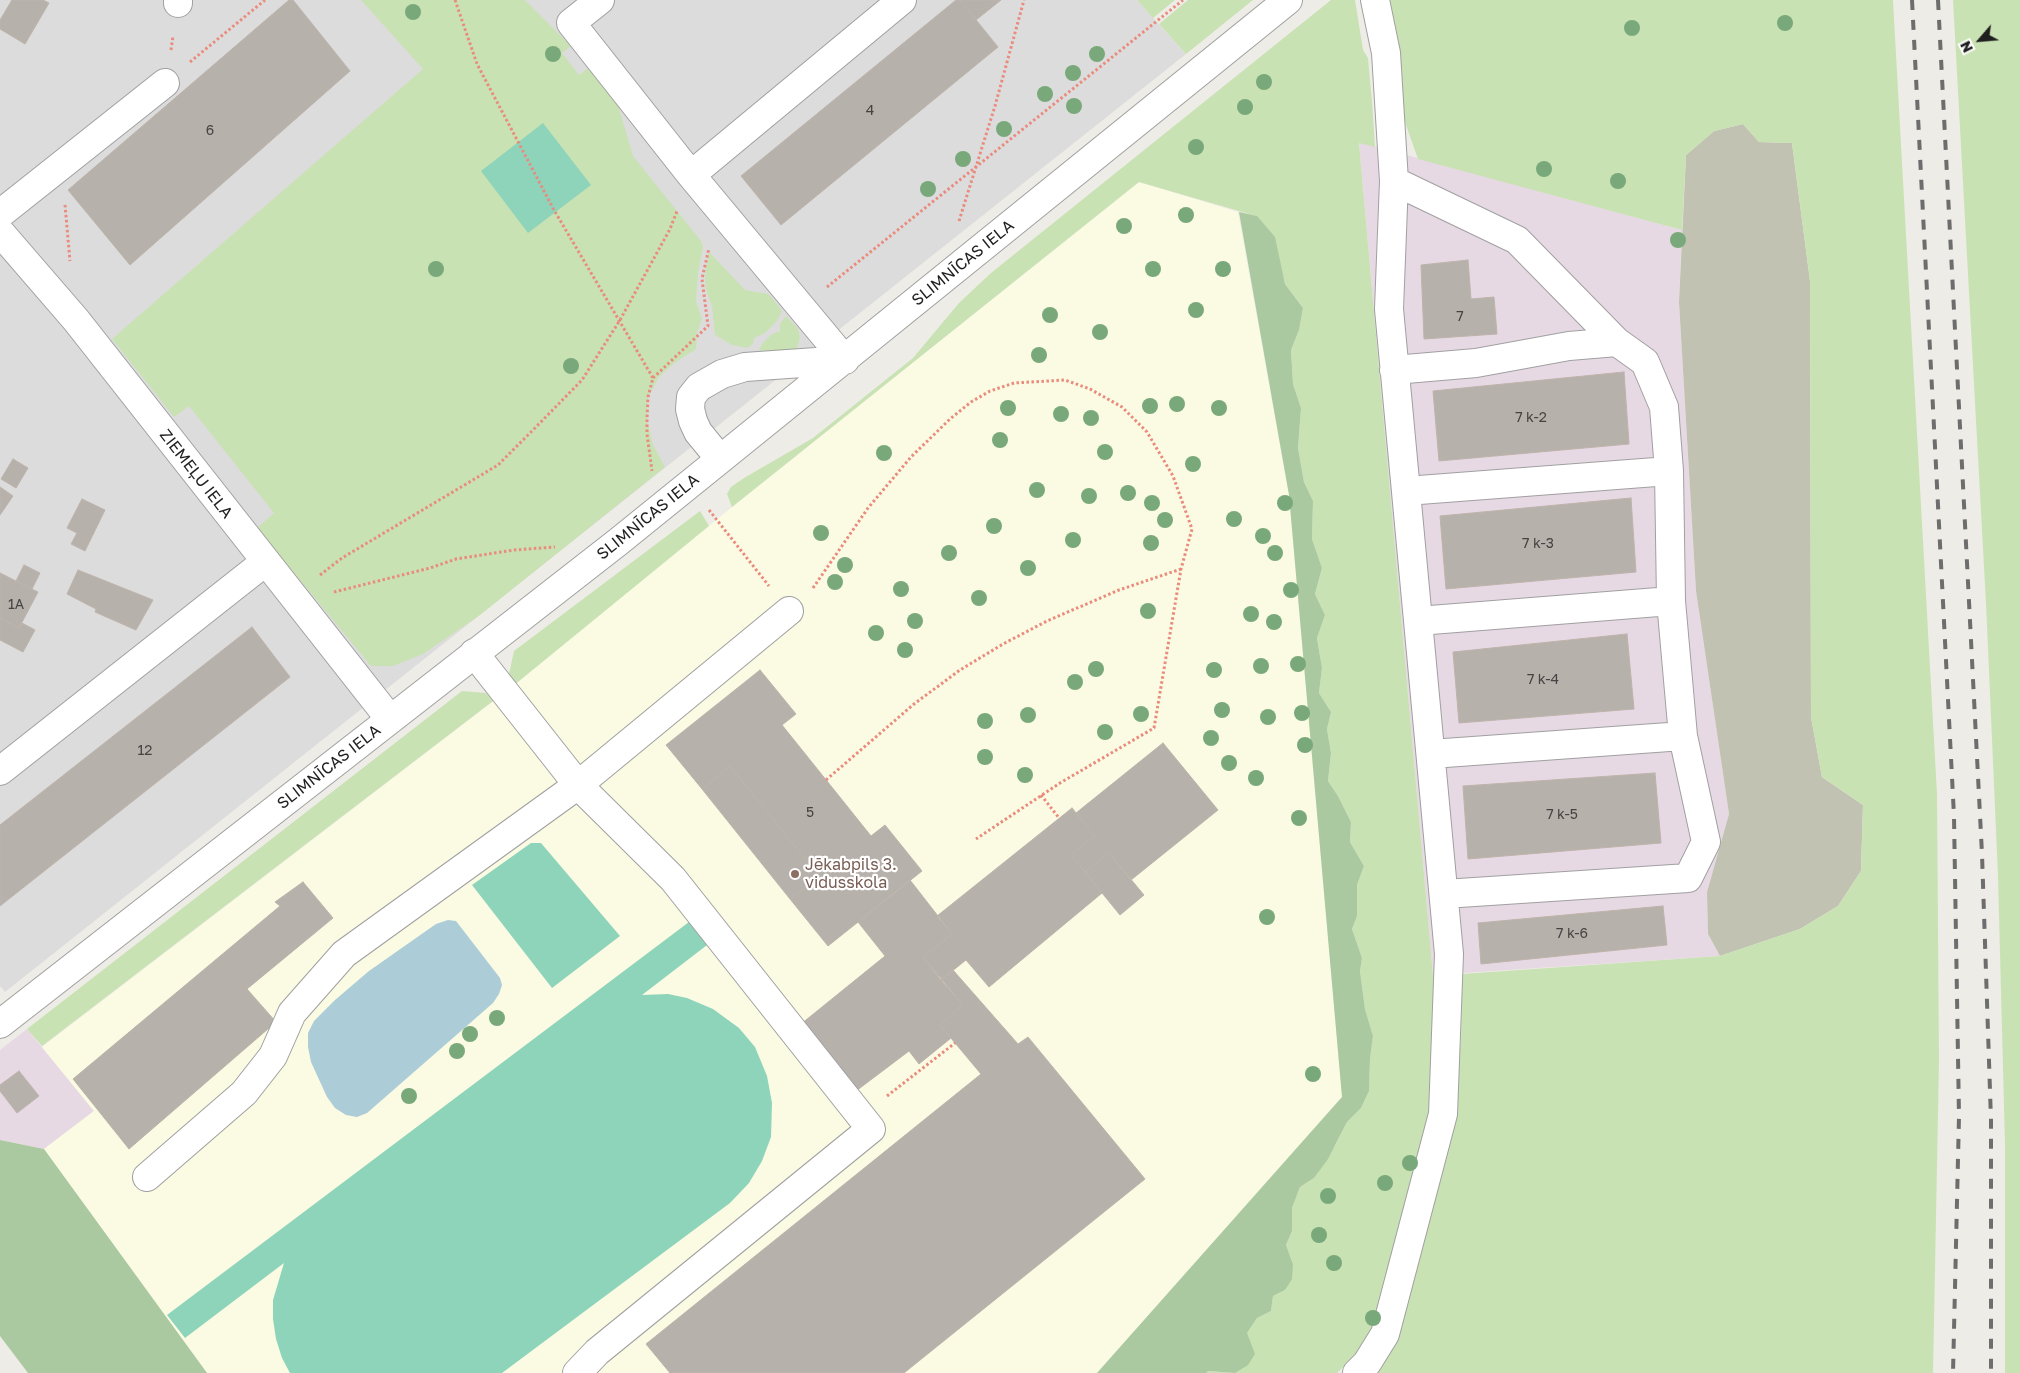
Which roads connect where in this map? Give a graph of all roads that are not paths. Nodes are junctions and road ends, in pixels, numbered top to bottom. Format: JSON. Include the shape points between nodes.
{"nodes":[{"id":1,"x":600,"y":0,"type":"edge"},
{"id":2,"x":902,"y":0,"type":"edge"},
{"id":3,"x":1288,"y":0,"type":"edge"},
{"id":4,"x":1375,"y":0,"type":"edge"},
{"id":5,"x":165,"y":83,"type":"road end"},
{"id":6,"x":691,"y":175,"type":"junction"},
{"id":7,"x":1394,"y":181,"type":"junction"},
{"id":8,"x":0,"y":214,"type":"edge"},
{"id":9,"x":0,"y":232,"type":"edge"},
{"id":10,"x":1618,"y":342,"type":"junction"},
{"id":11,"x":845,"y":360,"type":"junction"},
{"id":12,"x":1394,"y":370,"type":"junction"},
{"id":13,"x":720,"y":459,"type":"junction"},
{"id":14,"x":1669,"y":471,"type":"junction"},
{"id":15,"x":1406,"y":491,"type":"junction"},
{"id":16,"x":265,"y":562,"type":"junction"},
{"id":17,"x":1672,"y":601,"type":"junction"},
{"id":18,"x":789,"y":611,"type":"road end"},
{"id":19,"x":1418,"y":621,"type":"junction"},
{"id":20,"x":474,"y":653,"type":"junction"},
{"id":21,"x":390,"y":719,"type":"junction"},
{"id":22,"x":1682,"y":736,"type":"junction"},
{"id":23,"x":1431,"y":754,"type":"junction"},
{"id":24,"x":0,"y":771,"type":"edge"},
{"id":25,"x":578,"y":785,"type":"junction"},
{"id":26,"x":1444,"y":894,"type":"junction"},
{"id":27,"x":2,"y":1019,"type":"edge"},
{"id":28,"x":147,"y":1177,"type":"dead end"},
{"id":29,"x":577,"y":1373,"type":"edge"},
{"id":30,"x":1356,"y":1373,"type":"edge"}],
"edges":[{"from":1,"to":6,"type":"street","via":[[572,23]]},
{"from":2,"to":6,"type":"street"},
{"from":3,"to":11,"type":"street","name":"SLIMNĪCAS IELA"},
{"from":4,"to":7,"type":"street","via":[[1386,53]]},
{"from":5,"to":8,"type":"street"},
{"from":6,"to":11,"type":"street"},
{"from":7,"to":10,"type":"street","via":[[1517,240]]},
{"from":7,"to":12,"type":"street","via":[[1388,309]]},
{"from":9,"to":16,"type":"street","name":"ZIEMEĻU IELA","via":[[76,320]]},
{"from":10,"to":12,"type":"street","via":[[1569,346],[1476,363]]},
{"from":10,"to":14,"type":"street","via":[[1645,362],[1664,407]]},
{"from":11,"to":13,"type":"street","name":"SLIMNĪCAS IELA"},
{"from":11,"to":13,"type":"street","via":[[745,367],[722,374],[700,387],[691,397],[692,420]]},
{"from":12,"to":15,"type":"street"},
{"from":13,"to":20,"type":"street","name":"SLIMNĪCAS IELA"},
{"from":14,"to":15,"type":"street"},
{"from":14,"to":17,"type":"street"},
{"from":15,"to":19,"type":"street"},
{"from":16,"to":21,"type":"street","name":"ZIEMEĻU IELA"},
{"from":16,"to":24,"type":"street"},
{"from":17,"to":19,"type":"street"},
{"from":17,"to":22,"type":"street"},
{"from":18,"to":25,"type":"street"},
{"from":19,"to":23,"type":"street"},
{"from":20,"to":21,"type":"street","name":"SLIMNĪCAS IELA"},
{"from":20,"to":25,"type":"street"},
{"from":21,"to":27,"type":"street","name":"SLIMNĪCAS IELA"},
{"from":22,"to":23,"type":"street"},
{"from":22,"to":26,"type":"street","via":[[1706,842],[1688,878]]},
{"from":23,"to":26,"type":"street"},
{"from":25,"to":28,"type":"street","via":[[344,954],[292,1013],[273,1056],[244,1093]]},
{"from":25,"to":29,"type":"street","via":[[673,879],[870,1129],[597,1352]]},
{"from":26,"to":30,"type":"street","via":[[1449,954],[1443,1114],[1385,1334]]}]}
